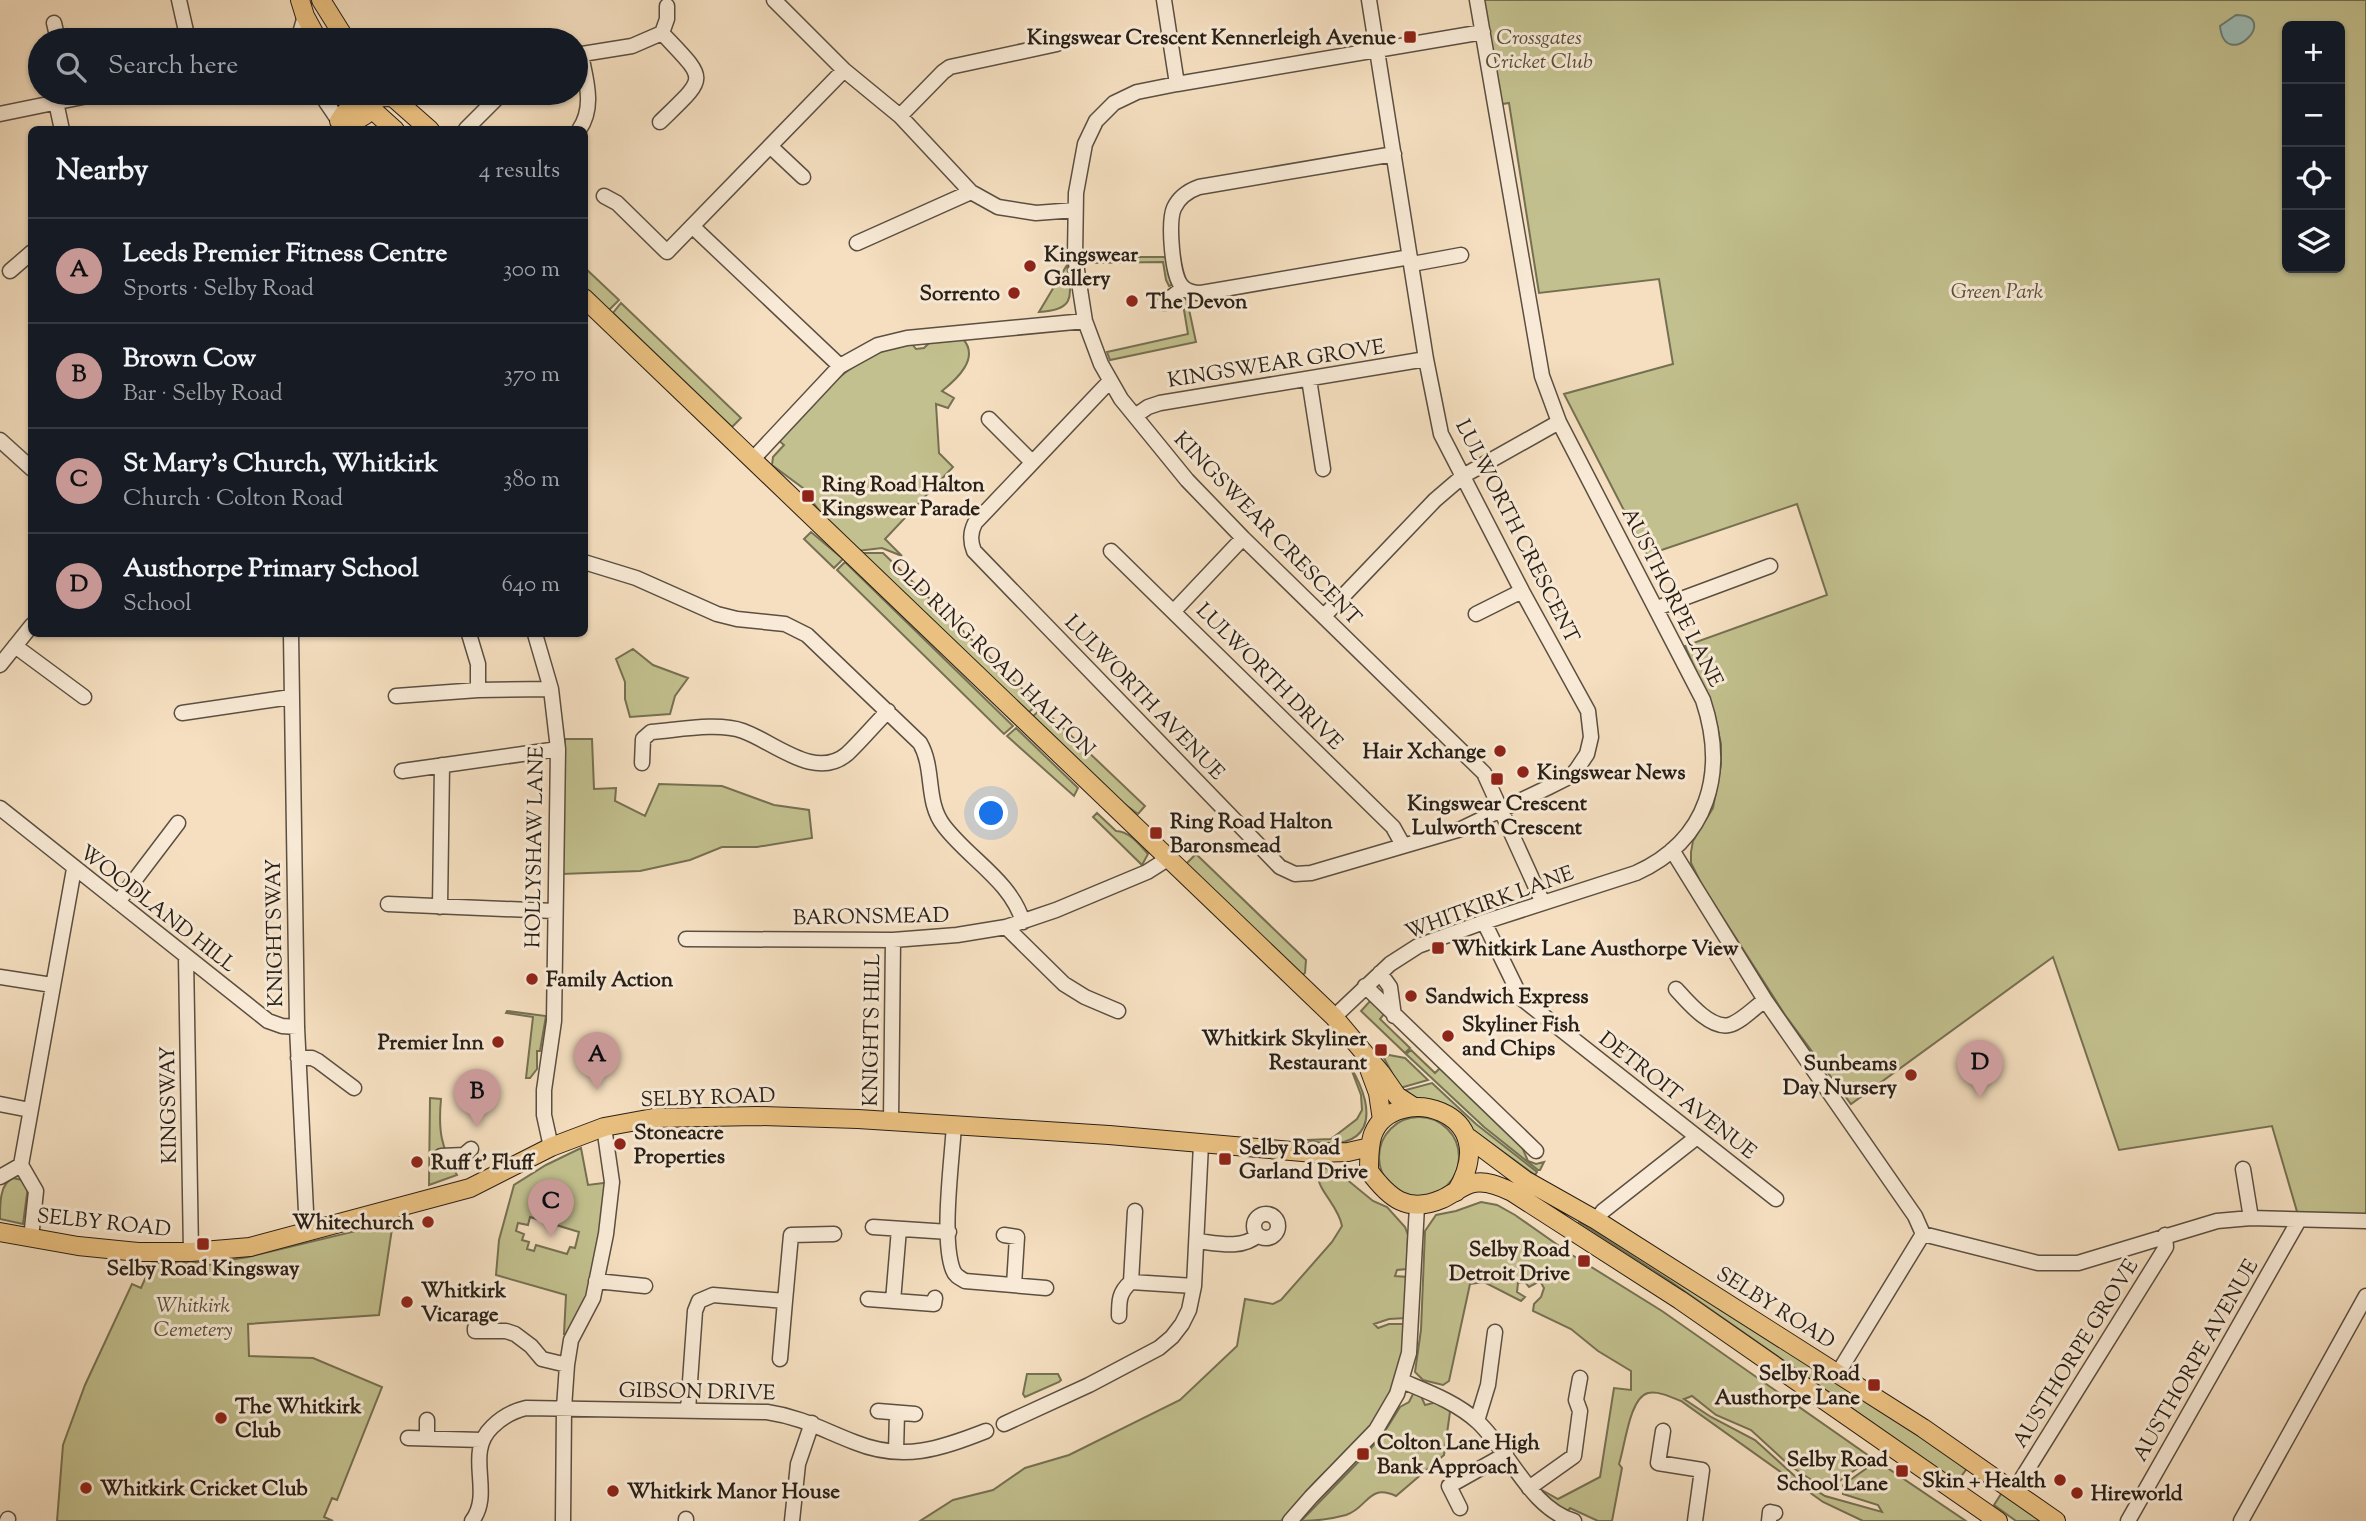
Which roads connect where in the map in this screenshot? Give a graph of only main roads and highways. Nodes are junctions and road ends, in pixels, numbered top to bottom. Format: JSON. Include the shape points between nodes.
{"nodes":[{"id":1,"x":321,"y":0,"type":"edge"},
{"id":2,"x":303,"y":8,"type":"edge"},
{"id":3,"x":312,"y":28,"type":"edge"},
{"id":4,"x":338,"y":28,"type":"edge"},
{"id":5,"x":358,"y":105,"type":"edge"},
{"id":6,"x":379,"y":105,"type":"edge"},
{"id":7,"x":386,"y":105,"type":"edge"},
{"id":8,"x":338,"y":126,"type":"edge"},
{"id":9,"x":392,"y":126,"type":"edge"},
{"id":10,"x":423,"y":126,"type":"edge"},
{"id":11,"x":588,"y":302,"type":"edge"},
{"id":12,"x":1364,"y":1054,"type":"junction"},
{"id":13,"x":1414,"y":1107,"type":"junction"},
{"id":14,"x":1382,"y":1120,"type":"junction"},
{"id":15,"x":1469,"y":1138,"type":"junction"},
{"id":16,"x":1370,"y":1147,"type":"junction"},
{"id":17,"x":1314,"y":1153,"type":"junction"},
{"id":18,"x":1369,"y":1171,"type":"junction"},
{"id":19,"x":1456,"y":1192,"type":"junction"},
{"id":20,"x":0,"y":1232,"type":"edge"},
{"id":21,"x":1995,"y":1520,"type":"edge"},
{"id":22,"x":2056,"y":1521,"type":"edge"}],
"edges":[{"from":1,"to":4,"type":"main road"},
{"from":2,"to":3,"type":"main road"},
{"from":5,"to":8,"type":"main road","via":[[344,111]]},
{"from":6,"to":9,"type":"main road"},
{"from":7,"to":10,"type":"main road"},
{"from":11,"to":12,"type":"main road","name":"OLD RING ROAD HALTON","via":[[1334,1017]]},
{"from":12,"to":13,"type":"main road","name":"OLD RING ROAD HALTON","via":[[1397,1097]]},
{"from":12,"to":14,"type":"main road","name":"OLD RING ROAD HALTON"},
{"from":13,"to":14,"type":"main road","via":[[1397,1110]]},
{"from":13,"to":15,"type":"main road","via":[[1442,1112]]},
{"from":14,"to":16,"type":"main road"},
{"from":15,"to":19,"type":"main road","via":[[1464,1179]]},
{"from":15,"to":22,"type":"main road","name":"SELBY ROAD","via":[[1525,1180],[1839,1373]]},
{"from":16,"to":17,"type":"main road","name":"SELBY ROAD"},
{"from":16,"to":18,"type":"main road"},
{"from":17,"to":18,"type":"main road","name":"SELBY ROAD"},
{"from":17,"to":20,"type":"main road","name":"SELBY ROAD","via":[[891,1121],[653,1118],[604,1127],[551,1147],[470,1188],[250,1247],[191,1252],[115,1250]]},
{"from":18,"to":19,"type":"main road","via":[[1401,1203],[1417,1206]]},
{"from":19,"to":21,"type":"main road","via":[[1471,1183],[1487,1183],[1512,1192],[1680,1300]]}]}
